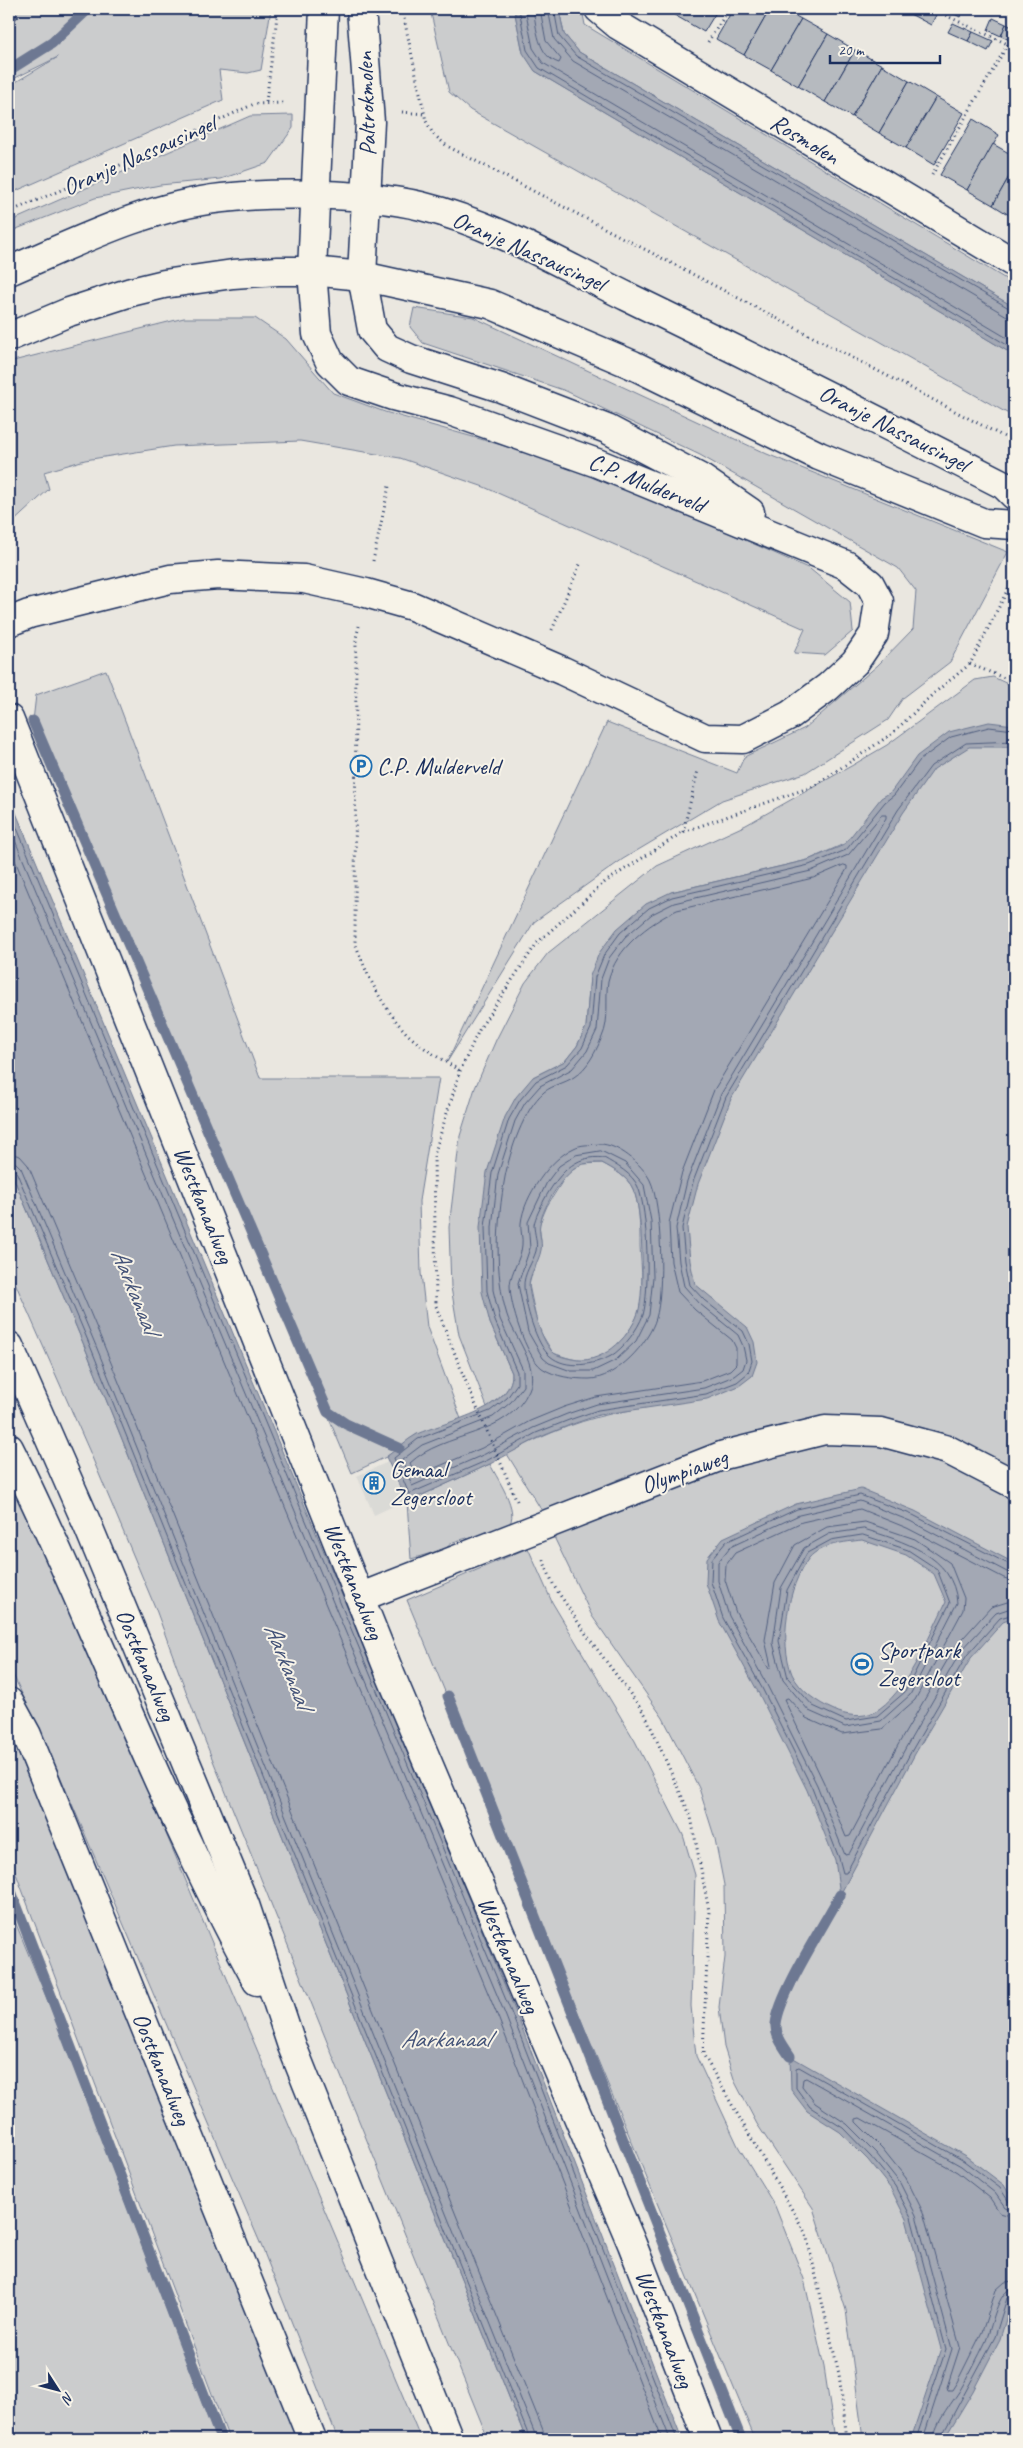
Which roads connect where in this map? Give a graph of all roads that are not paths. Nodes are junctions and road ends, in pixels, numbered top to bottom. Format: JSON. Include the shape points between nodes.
{"nodes":[{"id":1,"x":324,"y":9,"type":"edge"},
{"id":2,"x":361,"y":9,"type":"edge"},
{"id":3,"x":599,"y":9,"type":"edge"},
{"id":4,"x":315,"y":195,"type":"junction"},
{"id":5,"x":367,"y":199,"type":"junction"},
{"id":6,"x":1014,"y":263,"type":"edge"},
{"id":7,"x":9,"y":271,"type":"edge"},
{"id":8,"x":312,"y":271,"type":"junction"},
{"id":9,"x":362,"y":276,"type":"junction"},
{"id":10,"x":9,"y":337,"type":"edge"},
{"id":11,"x":1009,"y":490,"type":"edge"},
{"id":12,"x":1014,"y":525,"type":"edge"},
{"id":13,"x":788,"y":539,"type":"junction"},
{"id":14,"x":9,"y":622,"type":"edge"},
{"id":15,"x":9,"y":719,"type":"edge"},
{"id":16,"x":9,"y":1346,"type":"edge"},
{"id":17,"x":9,"y":1448,"type":"edge"},
{"id":18,"x":1014,"y":1484,"type":"edge"},
{"id":19,"x":361,"y":1597,"type":"junction"},
{"id":20,"x":9,"y":1702,"type":"edge"},
{"id":21,"x":292,"y":2046,"type":"junction"},
{"id":22,"x":312,"y":2439,"type":"edge"},
{"id":23,"x":449,"y":2439,"type":"edge"},
{"id":24,"x":708,"y":2439,"type":"edge"}],
"edges":[{"from":1,"to":4,"type":"street","name":"Paltrokmolen"},
{"from":2,"to":5,"type":"street","name":"Paltrokmolen","via":[[370,122]]},
{"from":3,"to":6,"type":"street","name":"Rosmolen","via":[[618,26]]},
{"from":4,"to":5,"type":"street","name":"Oranje Nassausingel"},
{"from":4,"to":7,"type":"street","name":"Oranje Nassausingel","via":[[222,198],[190,203],[128,222]]},
{"from":4,"to":8,"type":"street","name":"C.P. Mulderveld"},
{"from":5,"to":9,"type":"street","name":"C.P. Mulderveld"},
{"from":5,"to":11,"type":"street","name":"Oranje Nassausingel","via":[[418,205],[491,231],[803,381]]},
{"from":8,"to":9,"type":"street","name":"Oranje Nassausingel"},
{"from":8,"to":10,"type":"street","name":"Oranje Nassausingel","via":[[233,274],[164,284],[69,312]]},
{"from":8,"to":13,"type":"street","name":"C.P. Mulderveld","via":[[317,334],[330,362],[349,381],[450,410],[597,463]]},
{"from":9,"to":12,"type":"street","name":"Oranje Nassausingel","via":[[490,304],[633,364],[819,456],[984,523]]},
{"from":9,"to":13,"type":"street","name":"C.P. Mulderveld","via":[[372,330],[387,348],[607,429],[702,479]]},
{"from":13,"to":14,"type":"street","name":"C.P. Mulderveld","via":[[846,565],[870,584],[878,601],[874,634],[856,662],[828,687],[790,715],[743,739],[705,738],[539,660],[412,606],[304,579],[208,575],[170,579],[29,614]]},
{"from":15,"to":19,"type":"street","name":"Westkanaalweg"},
{"from":16,"to":21,"type":"street","name":"Oostkanaalweg","via":[[88,1526],[245,1905]]},
{"from":17,"to":21,"type":"street","name":"Oostkanaalweg","via":[[220,1914]]},
{"from":18,"to":19,"type":"street","name":"Olympiaweg","via":[[948,1450],[881,1432],[825,1430],[724,1455]]},
{"from":19,"to":24,"type":"street","name":"Westkanaalweg","via":[[391,1676],[632,2244]]},
{"from":20,"to":22,"type":"street","name":"Oostkanaalweg","via":[[27,1735]]},
{"from":21,"to":23,"type":"street","name":"Oostkanaalweg"}]}
